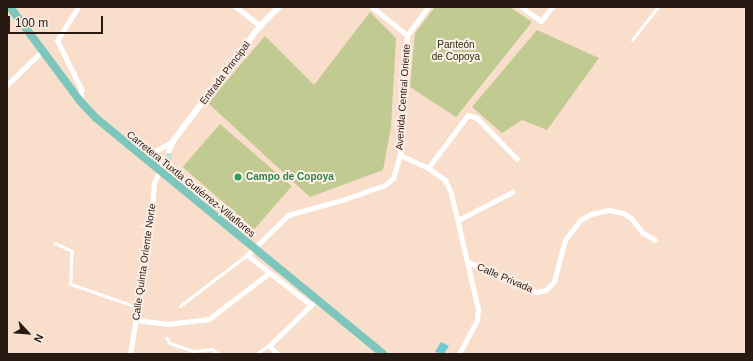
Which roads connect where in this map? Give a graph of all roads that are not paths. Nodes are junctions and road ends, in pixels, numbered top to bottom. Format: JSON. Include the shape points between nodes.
{"nodes":[{"id":1,"x":10,"y":7,"type":"edge"},
{"id":2,"x":78,"y":7,"type":"edge"},
{"id":3,"x":236,"y":7,"type":"edge"},
{"id":4,"x":279,"y":7,"type":"edge"},
{"id":5,"x":372,"y":7,"type":"edge"},
{"id":6,"x":428,"y":7,"type":"edge"},
{"id":7,"x":521,"y":7,"type":"edge"},
{"id":8,"x":552,"y":7,"type":"edge"},
{"id":9,"x":658,"y":7,"type":"edge"},
{"id":10,"x":260,"y":26,"type":"junction"},
{"id":11,"x":407,"y":35,"type":"junction"},
{"id":12,"x":632,"y":40,"type":"dead end"},
{"id":13,"x":43,"y":50,"type":"junction"},
{"id":14,"x":7,"y":85,"type":"edge"},
{"id":15,"x":80,"y":101,"type":"junction"},
{"id":16,"x":173,"y":141,"type":"junction"},
{"id":17,"x":400,"y":155,"type":"junction"},
{"id":18,"x":168,"y":156,"type":"junction"},
{"id":19,"x":517,"y":159,"type":"dead end"},
{"id":20,"x":146,"y":160,"type":"junction"},
{"id":21,"x":428,"y":168,"type":"junction"},
{"id":22,"x":158,"y":169,"type":"junction"},
{"id":23,"x":173,"y":181,"type":"junction"},
{"id":24,"x":512,"y":192,"type":"dead end"},
{"id":25,"x":458,"y":220,"type":"junction"},
{"id":26,"x":655,"y":240,"type":"dead end"},
{"id":27,"x":55,"y":243,"type":"dead end"},
{"id":28,"x":255,"y":249,"type":"junction"},
{"id":29,"x":247,"y":255,"type":"junction"},
{"id":30,"x":468,"y":262,"type":"junction"},
{"id":31,"x":269,"y":273,"type":"junction"},
{"id":32,"x":314,"y":302,"type":"junction"},
{"id":33,"x":180,"y":306,"type":"dead end"},
{"id":34,"x":137,"y":307,"type":"junction"},
{"id":35,"x":136,"y":320,"type":"junction"},
{"id":36,"x":167,"y":338,"type":"dead end"},
{"id":37,"x":269,"y":346,"type":"junction"},
{"id":38,"x":130,"y":354,"type":"edge"},
{"id":39,"x":219,"y":354,"type":"edge"},
{"id":40,"x":256,"y":354,"type":"edge"},
{"id":41,"x":278,"y":354,"type":"edge"},
{"id":42,"x":383,"y":354,"type":"edge"},
{"id":43,"x":459,"y":354,"type":"edge"}],
"edges":[{"from":1,"to":13,"type":"main road","name":"Carretera Tuxtla Gutiérrez-Villaflores"},
{"from":2,"to":15,"type":"street","via":[[57,40],[81,89]]},
{"from":3,"to":10,"type":"street"},
{"from":4,"to":10,"type":"street","name":"Entrada Principal"},
{"from":5,"to":11,"type":"street"},
{"from":6,"to":11,"type":"street","name":"Avenida Central Oriente"},
{"from":7,"to":8,"type":"street","via":[[541,21]]},
{"from":9,"to":12,"type":"lane"},
{"from":10,"to":16,"type":"street","name":"Entrada Principal"},
{"from":11,"to":17,"type":"street","name":"Avenida Central Oriente"},
{"from":13,"to":14,"type":"street"},
{"from":13,"to":15,"type":"main road","name":"Carretera Tuxtla Gutiérrez-Villaflores"},
{"from":15,"to":20,"type":"main road","name":"Carretera Tuxtla Gutiérrez-Villaflores"},
{"from":16,"to":18,"type":"street"},
{"from":16,"to":20,"type":"street"},
{"from":17,"to":21,"type":"street"},
{"from":17,"to":28,"type":"street","name":"Avenida Central Oriente","via":[[393,178],[385,185],[288,216]]},
{"from":18,"to":22,"type":"street"},
{"from":18,"to":23,"type":"main road","via":[[168,168]]},
{"from":19,"to":21,"type":"street","via":[[477,118],[468,115],[451,134]]},
{"from":20,"to":22,"type":"main road","name":"Carretera Tuxtla Gutiérrez-Villaflores"},
{"from":21,"to":25,"type":"street","via":[[445,180]]},
{"from":22,"to":23,"type":"main road","name":"Carretera Tuxtla Gutiérrez-Villaflores"},
{"from":22,"to":34,"type":"street","name":"Calle Quinta Oriente Norte"},
{"from":23,"to":28,"type":"main road","name":"Carretera Tuxtla Gutiérrez-Villaflores"},
{"from":24,"to":25,"type":"street"},
{"from":25,"to":30,"type":"street"},
{"from":26,"to":30,"type":"street","name":"Calle Privada","via":[[642,232],[631,218],[623,213],[609,210],[591,214],[580,220],[565,240],[554,281],[546,290],[536,292]]},
{"from":27,"to":34,"type":"lane","via":[[72,251],[71,284]]},
{"from":28,"to":29,"type":"street","name":"Avenida Central Oriente"},
{"from":28,"to":32,"type":"main road","name":"Carretera Tuxtla Gutiérrez-Villaflores"},
{"from":29,"to":31,"type":"street"},
{"from":29,"to":33,"type":"lane"},
{"from":30,"to":43,"type":"street","name":"Calle Privada","via":[[478,309],[477,320]]},
{"from":31,"to":32,"type":"street"},
{"from":31,"to":35,"type":"street","via":[[209,319],[167,324]]},
{"from":32,"to":37,"type":"street"},
{"from":32,"to":42,"type":"main road","name":"Carretera Tuxtla Gutiérrez-Villaflores"},
{"from":34,"to":35,"type":"street","name":"Calle Quinta Oriente Norte"},
{"from":35,"to":38,"type":"street","name":"Calle Quinta Oriente Norte"},
{"from":36,"to":39,"type":"lane","via":[[170,343],[193,350],[212,349]]},
{"from":37,"to":40,"type":"lane"},
{"from":37,"to":41,"type":"street"}]}
